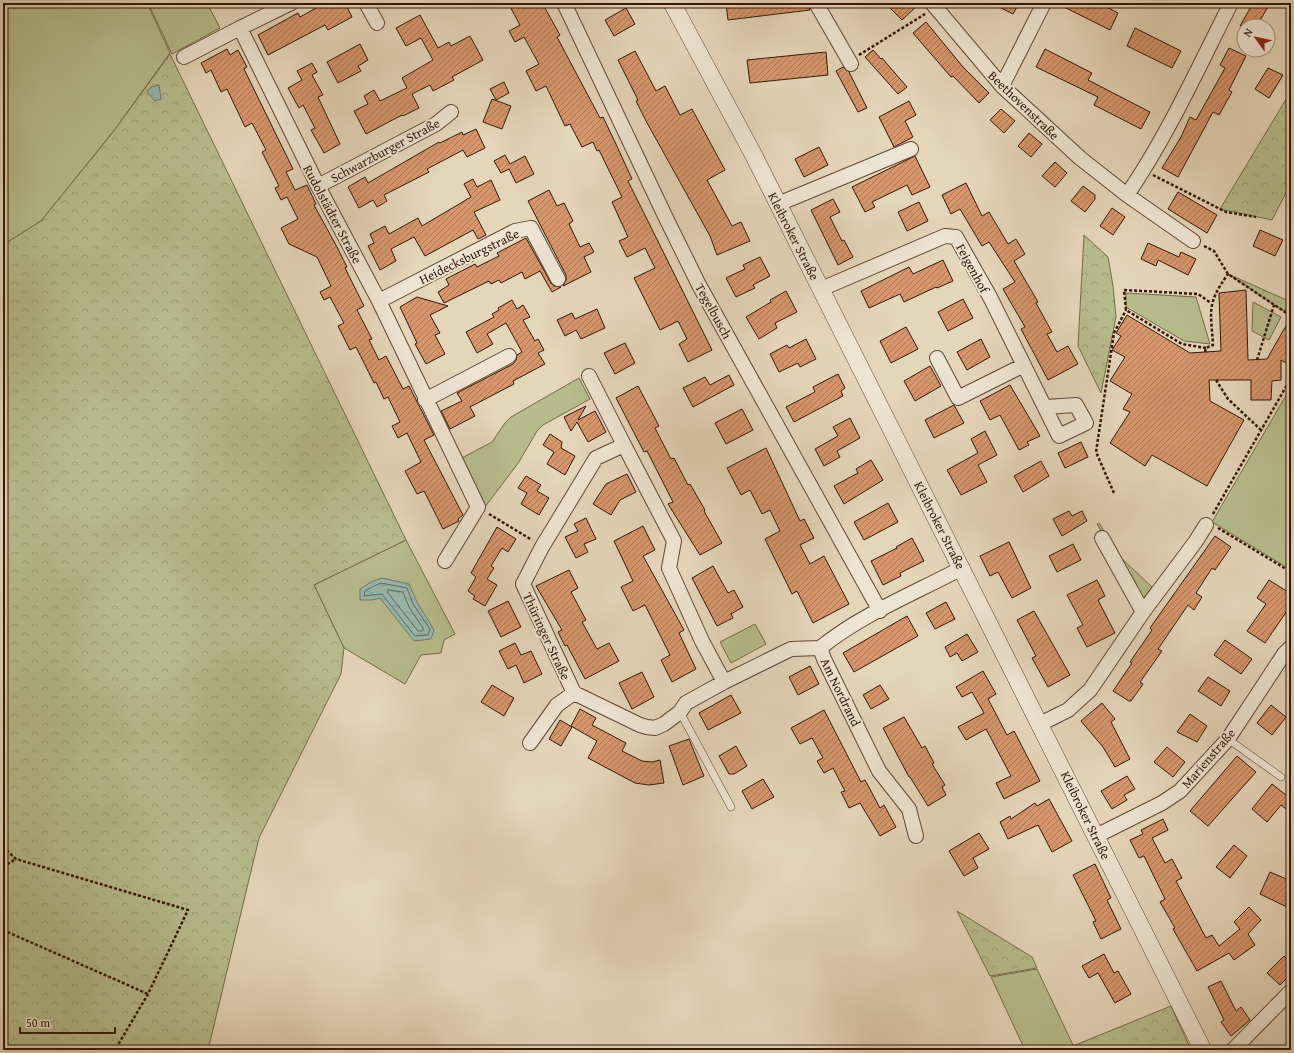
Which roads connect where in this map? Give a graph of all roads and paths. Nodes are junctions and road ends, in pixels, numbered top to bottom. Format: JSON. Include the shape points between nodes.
{"nodes":[{"id":1,"x":291,"y":3,"type":"edge"},
{"id":2,"x":366,"y":3,"type":"edge"},
{"id":3,"x":564,"y":3,"type":"edge"},
{"id":4,"x":672,"y":3,"type":"edge"},
{"id":5,"x":816,"y":3,"type":"edge"},
{"id":6,"x":1044,"y":3,"type":"edge"},
{"id":7,"x":1231,"y":3,"type":"edge"},
{"id":8,"x":934,"y":5,"type":"edge"},
{"id":9,"x":376,"y":23,"type":"dead end"},
{"id":10,"x":240,"y":28,"type":"junction"},
{"id":11,"x":184,"y":57,"type":"dead end"},
{"id":12,"x":850,"y":62,"type":"joint"},
{"id":13,"x":1002,"y":86,"type":"junction"},
{"id":14,"x":451,"y":112,"type":"dead end"},
{"id":15,"x":911,"y":149,"type":"dead end"},
{"id":16,"x":1144,"y":171,"type":"junction"},
{"id":17,"x":318,"y":186,"type":"junction"},
{"id":18,"x":1127,"y":195,"type":"junction"},
{"id":19,"x":778,"y":204,"type":"junction"},
{"id":20,"x":1256,"y":217,"type":"dead end"},
{"id":21,"x":1193,"y":241,"type":"joint"},
{"id":22,"x":1228,"y":274,"type":"junction"},
{"id":23,"x":558,"y":279,"type":"dead end"},
{"id":24,"x":821,"y":289,"type":"junction"},
{"id":25,"x":379,"y":301,"type":"junction"},
{"id":26,"x":1210,"y":303,"type":"junction"},
{"id":27,"x":1274,"y":305,"type":"junction"},
{"id":28,"x":1126,"y":310,"type":"junction"},
{"id":29,"x":1291,"y":316,"type":"edge"},
{"id":30,"x":1206,"y":348,"type":"junction"},
{"id":31,"x":1205,"y":352,"type":"dead end"},
{"id":32,"x":509,"y":356,"type":"dead end"},
{"id":33,"x":937,"y":358,"type":"dead end"},
{"id":34,"x":1258,"y":360,"type":"dead end"},
{"id":35,"x":1024,"y":365,"type":"junction"},
{"id":36,"x":588,"y":376,"type":"dead end"},
{"id":37,"x":1291,"y":378,"type":"edge"},
{"id":38,"x":1216,"y":380,"type":"dead end"},
{"id":39,"x":425,"y":400,"type":"junction"},
{"id":40,"x":1046,"y":407,"type":"dead end"},
{"id":41,"x":1261,"y":430,"type":"junction"},
{"id":42,"x":624,"y":445,"type":"junction"},
{"id":43,"x":1114,"y":493,"type":"dead end"},
{"id":44,"x":478,"y":507,"type":"junction"},
{"id":45,"x":1207,"y":524,"type":"junction"},
{"id":46,"x":1102,"y":538,"type":"dead end"},
{"id":47,"x":542,"y":547,"type":"junction"},
{"id":48,"x":445,"y":561,"type":"dead end"},
{"id":49,"x":962,"y":568,"type":"junction"},
{"id":50,"x":1291,"y":572,"type":"edge"},
{"id":51,"x":880,"y":611,"type":"junction"},
{"id":52,"x":1143,"y":612,"type":"junction"},
{"id":53,"x":1291,"y":647,"type":"edge"},
{"id":54,"x":820,"y":648,"type":"junction"},
{"id":55,"x":724,"y":682,"type":"junction"},
{"id":56,"x":574,"y":693,"type":"junction"},
{"id":57,"x":680,"y":712,"type":"junction"},
{"id":58,"x":1040,"y":724,"type":"junction"},
{"id":59,"x":1228,"y":739,"type":"junction"},
{"id":60,"x":530,"y":743,"type":"dead end"},
{"id":61,"x":1281,"y":777,"type":"dead end"},
{"id":62,"x":731,"y":807,"type":"dead end"},
{"id":63,"x":916,"y":836,"type":"dead end"},
{"id":64,"x":1096,"y":836,"type":"junction"},
{"id":65,"x":3,"y":847,"type":"edge"},
{"id":66,"x":16,"y":859,"type":"junction"},
{"id":67,"x":3,"y":867,"type":"edge"},
{"id":68,"x":3,"y":930,"type":"edge"},
{"id":69,"x":1291,"y":992,"type":"edge"},
{"id":70,"x":148,"y":994,"type":"junction"},
{"id":71,"x":115,"y":1050,"type":"edge"},
{"id":72,"x":1202,"y":1050,"type":"edge"},
{"id":73,"x":1234,"y":1050,"type":"edge"}],
"edges":[{"from":1,"to":10,"type":"street"},
{"from":2,"to":9,"type":"street"},
{"from":3,"to":51,"type":"street","name":"Tegelbusch","via":[[699,285]]},
{"from":4,"to":19,"type":"street","name":"Kleibroker Straße"},
{"from":5,"to":12,"type":"street"},
{"from":6,"to":13,"type":"street"},
{"from":7,"to":16,"type":"street"},
{"from":8,"to":12,"type":"path"},
{"from":8,"to":13,"type":"street","name":"Beethovenstraße"},
{"from":10,"to":11,"type":"street"},
{"from":10,"to":17,"type":"street","name":"Rudolstädter Straße"},
{"from":13,"to":18,"type":"street","name":"Beethovenstraße","via":[[1080,158]]},
{"from":14,"to":17,"type":"street","name":"Schwarzburger Straße","via":[[436,124]]},
{"from":15,"to":19,"type":"street"},
{"from":16,"to":18,"type":"street"},
{"from":16,"to":20,"type":"path","via":[[1226,212]]},
{"from":17,"to":25,"type":"street","name":"Rudolstädter Straße"},
{"from":18,"to":21,"type":"street","name":"Beethovenstraße"},
{"from":19,"to":24,"type":"street","name":"Kleibroker Straße"},
{"from":21,"to":22,"type":"path","via":[[1214,251]]},
{"from":22,"to":26,"type":"path"},
{"from":22,"to":27,"type":"path"},
{"from":23,"to":25,"type":"street","name":"Heidecksburgstraße","via":[[531,228],[515,232]]},
{"from":24,"to":35,"type":"street","name":"Feigenhof","via":[[944,236],[956,237]]},
{"from":24,"to":49,"type":"street","name":"Kleibroker Straße"},
{"from":25,"to":39,"type":"street","name":"Rudolstädter Straße"},
{"from":26,"to":28,"type":"path","via":[[1198,294],[1124,290]]},
{"from":26,"to":30,"type":"path","via":[[1213,345]]},
{"from":27,"to":29,"type":"path"},
{"from":27,"to":34,"type":"path"},
{"from":28,"to":30,"type":"path","via":[[1182,344]]},
{"from":28,"to":43,"type":"path","via":[[1114,333],[1096,452]]},
{"from":30,"to":31,"type":"path"},
{"from":32,"to":39,"type":"street"},
{"from":33,"to":35,"type":"street","via":[[958,398]]},
{"from":35,"to":40,"type":"street","name":"Feigenhof"},
{"from":36,"to":42,"type":"street"},
{"from":37,"to":41,"type":"path"},
{"from":38,"to":41,"type":"path","via":[[1228,399]]},
{"from":39,"to":44,"type":"street","name":"Rudolstädter Straße"},
{"from":41,"to":45,"type":"path"},
{"from":42,"to":47,"type":"street","name":"Thüringer Straße","via":[[596,458]]},
{"from":42,"to":55,"type":"street","via":[[674,541],[669,568]]},
{"from":44,"to":47,"type":"path"},
{"from":44,"to":48,"type":"street"},
{"from":45,"to":50,"type":"path"},
{"from":45,"to":52,"type":"street"},
{"from":46,"to":52,"type":"street"},
{"from":47,"to":56,"type":"street","name":"Thüringer Straße","via":[[522,584]]},
{"from":49,"to":51,"type":"street","name":"Am Nordrand"},
{"from":49,"to":58,"type":"street","name":"Kleibroker Straße"},
{"from":51,"to":54,"type":"street","name":"Am Nordrand","via":[[834,637]]},
{"from":52,"to":58,"type":"street","via":[[1090,690],[1068,710]]},
{"from":53,"to":59,"type":"street","name":"Marienstraße"},
{"from":54,"to":55,"type":"street","name":"Thüringer Straße","via":[[791,649]]},
{"from":54,"to":63,"type":"street","name":"Am Nordrand","via":[[879,771],[909,809]]},
{"from":55,"to":57,"type":"street","name":"Thüringer Straße","via":[[686,703]]},
{"from":56,"to":57,"type":"street","name":"Thüringer Straße","via":[[640,726],[655,728]]},
{"from":56,"to":60,"type":"street","via":[[557,705]]},
{"from":57,"to":62,"type":"lane"},
{"from":58,"to":64,"type":"street","name":"Kleibroker Straße"},
{"from":59,"to":61,"type":"lane"},
{"from":59,"to":64,"type":"street","name":"Marienstraße","via":[[1180,791],[1162,803]]},
{"from":64,"to":72,"type":"street","name":"Kleibroker Straße"},
{"from":65,"to":66,"type":"path"},
{"from":66,"to":67,"type":"path"},
{"from":66,"to":70,"type":"path","via":[[188,910]]},
{"from":68,"to":70,"type":"path"},
{"from":69,"to":73,"type":"street"},
{"from":70,"to":71,"type":"path"}]}
